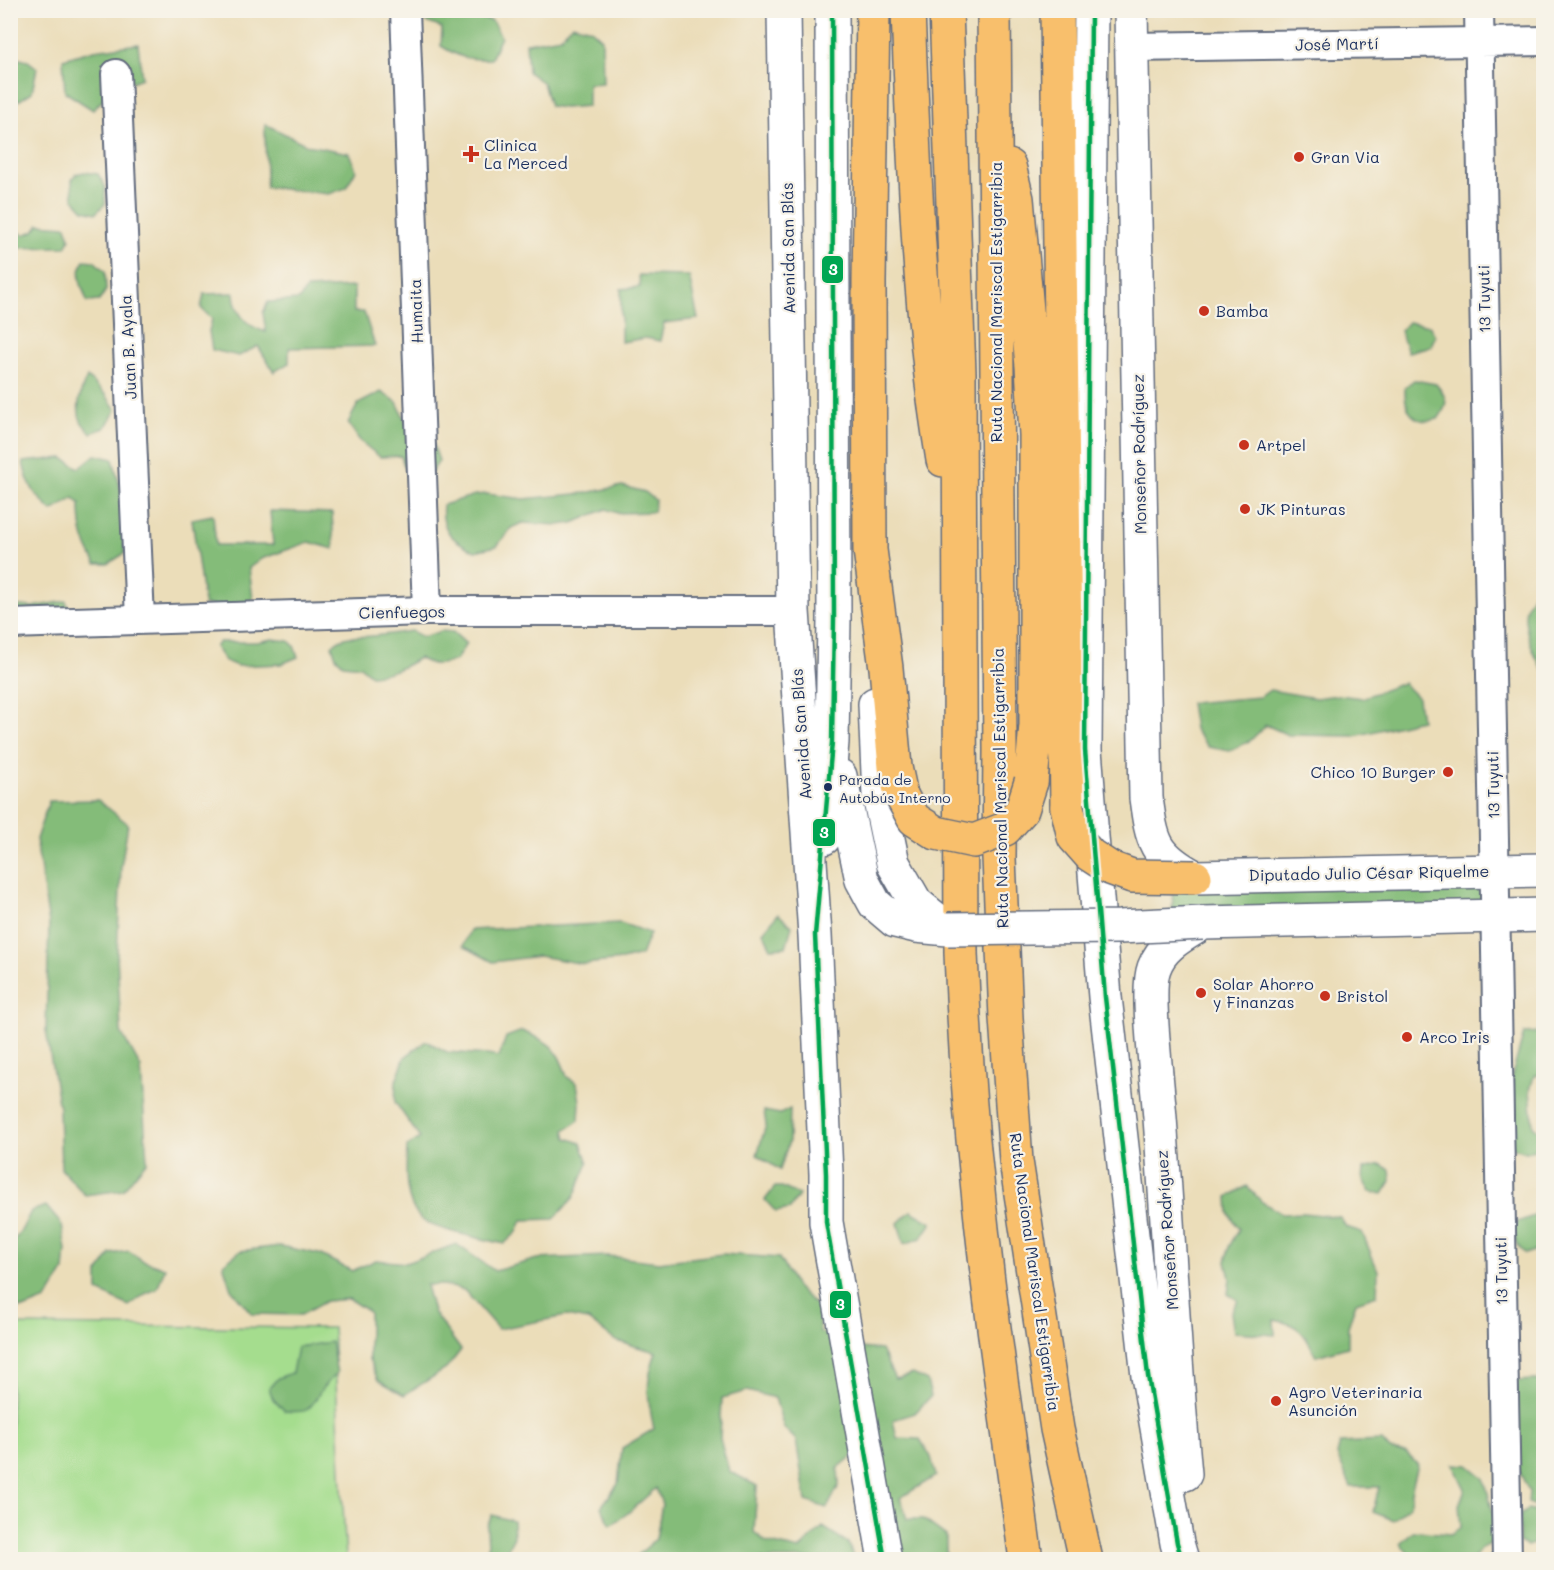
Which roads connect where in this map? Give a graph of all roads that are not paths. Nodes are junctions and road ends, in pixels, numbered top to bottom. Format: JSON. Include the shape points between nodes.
{"nodes":[{"id":1,"x":405,"y":10,"type":"edge"},
{"id":2,"x":784,"y":10,"type":"edge"},
{"id":3,"x":832,"y":10,"type":"edge"},
{"id":4,"x":873,"y":10,"type":"edge"},
{"id":5,"x":908,"y":10,"type":"edge"},
{"id":6,"x":946,"y":10,"type":"edge"},
{"id":7,"x":994,"y":10,"type":"edge"},
{"id":8,"x":1040,"y":10,"type":"edge"},
{"id":9,"x":1057,"y":10,"type":"edge"},
{"id":10,"x":1091,"y":10,"type":"edge"},
{"id":11,"x":1131,"y":10,"type":"edge"},
{"id":12,"x":1479,"y":10,"type":"edge"},
{"id":13,"x":1544,"y":41,"type":"edge"},
{"id":14,"x":1480,"y":42,"type":"junction"},
{"id":15,"x":1131,"y":47,"type":"junction"},
{"id":16,"x":116,"y":74,"type":"dead end"},
{"id":17,"x":995,"y":103,"type":"junction"},
{"id":18,"x":1059,"y":148,"type":"junction"},
{"id":19,"x":870,"y":549,"type":"junction"},
{"id":20,"x":959,"y":556,"type":"junction"},
{"id":21,"x":793,"y":610,"type":"junction"},
{"id":22,"x":427,"y":611,"type":"junction"},
{"id":23,"x":140,"y":620,"type":"junction"},
{"id":24,"x":10,"y":624,"type":"edge"},
{"id":25,"x":832,"y":742,"type":"junction"},
{"id":26,"x":1544,"y":870,"type":"edge"},
{"id":27,"x":1495,"y":871,"type":"junction"},
{"id":28,"x":1195,"y":877,"type":"junction"},
{"id":29,"x":1544,"y":915,"type":"edge"},
{"id":30,"x":1495,"y":916,"type":"junction"},
{"id":31,"x":1203,"y":923,"type":"junction"},
{"id":32,"x":948,"y":929,"type":"junction"},
{"id":33,"x":815,"y":935,"type":"junction"},
{"id":34,"x":885,"y":1560,"type":"edge"},
{"id":35,"x":1026,"y":1560,"type":"edge"},
{"id":36,"x":1086,"y":1560,"type":"edge"},
{"id":37,"x":1182,"y":1560,"type":"edge"},
{"id":38,"x":1192,"y":1560,"type":"edge"},
{"id":39,"x":1507,"y":1560,"type":"edge"}],
"edges":[{"from":1,"to":22,"type":"street","name":"Humaita"},
{"from":2,"to":21,"type":"street","name":"Avenida San Blás"},
{"from":3,"to":25,"type":"street"},
{"from":4,"to":19,"type":"highway"},
{"from":5,"to":20,"type":"highway","via":[[916,217],[927,340]]},
{"from":6,"to":20,"type":"highway","via":[[959,373]]},
{"from":7,"to":17,"type":"highway","name":"Ruta Nacional Mariscal Estigarribia"},
{"from":8,"to":18,"type":"highway"},
{"from":9,"to":18,"type":"highway"},
{"from":10,"to":37,"type":"street","via":[[1085,750],[1105,997],[1148,1376]]},
{"from":11,"to":15,"type":"street","name":"Monseñor Rodríguez"},
{"from":12,"to":14,"type":"street","name":"13 Tuyuti"},
{"from":13,"to":14,"type":"street","name":"José Martí"},
{"from":14,"to":15,"type":"street","name":"José Martí"},
{"from":14,"to":27,"type":"street","name":"13 Tuyuti"},
{"from":15,"to":28,"type":"street","name":"Monseñor Rodríguez","via":[[1146,798],[1156,845],[1170,862]]},
{"from":16,"to":23,"type":"street","name":"Juan B. Ayala"},
{"from":17,"to":19,"type":"highway","bridge":true,"via":[[1017,199],[1035,412],[1036,725],[1031,782],[1022,810],[1005,829],[974,841],[936,833],[914,819],[901,795]]},
{"from":17,"to":36,"type":"highway","name":"Ruta Nacional Mariscal Estigarribia","via":[[999,858],[1006,1018],[1018,1173],[1057,1429]]},
{"from":18,"to":28,"type":"highway","bridge":true,"via":[[1068,807],[1074,837],[1090,855],[1110,868],[1132,876]]},
{"from":19,"to":32,"type":"street","via":[[879,796],[892,863],[916,903]]},
{"from":20,"to":35,"type":"highway","via":[[964,1026],[977,1181]]},
{"from":21,"to":22,"type":"street","name":"Cienfuegos"},
{"from":21,"to":33,"type":"street","name":"Avenida San Blás"},
{"from":22,"to":23,"type":"street","name":"Cienfuegos"},
{"from":23,"to":24,"type":"street","name":"Cienfuegos"},
{"from":25,"to":32,"type":"street","via":[[862,880],[875,904],[895,921]]},
{"from":25,"to":33,"type":"street"},
{"from":26,"to":27,"type":"street","name":"Diputado Julio César Riquelme"},
{"from":27,"to":28,"type":"street","name":"Diputado Julio César Riquelme"},
{"from":27,"to":30,"type":"street","name":"13 Tuyuti"},
{"from":29,"to":30,"type":"street"},
{"from":30,"to":31,"type":"street"},
{"from":30,"to":39,"type":"street","name":"13 Tuyuti"},
{"from":31,"to":32,"type":"street","bridge":true},
{"from":31,"to":38,"type":"street","name":"Monseñor Rodríguez","via":[[1161,952],[1151,988]]},
{"from":33,"to":34,"type":"street","name":"Avenida San Blás","via":[[826,1222]]}]}
